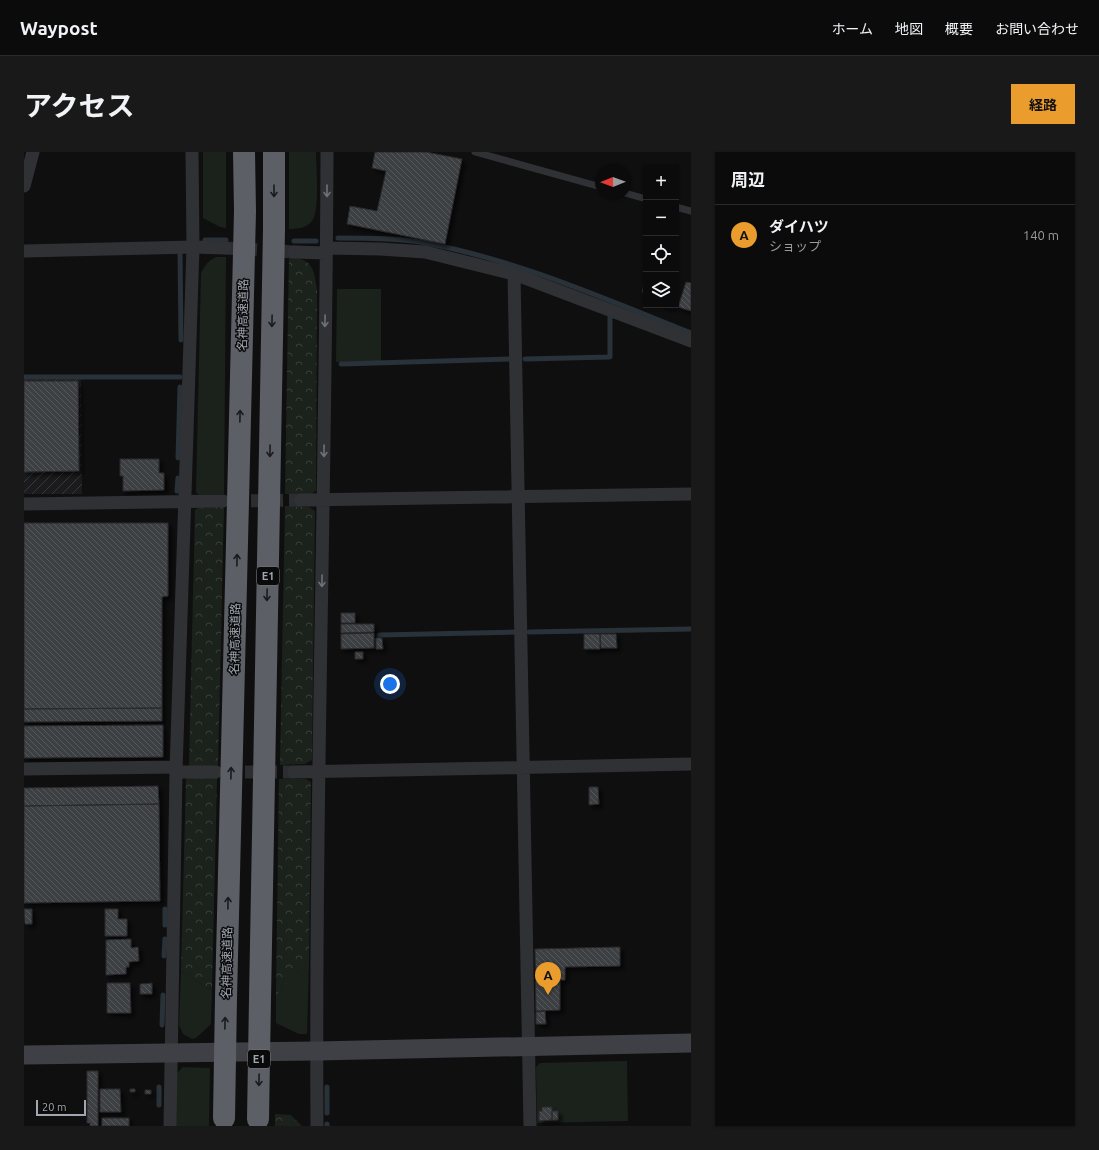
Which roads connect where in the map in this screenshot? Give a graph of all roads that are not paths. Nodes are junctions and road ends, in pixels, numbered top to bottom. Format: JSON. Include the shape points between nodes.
{"nodes":[{"id":1,"x":33,"y":152,"type":"edge"},
{"id":2,"x":192,"y":152,"type":"edge"},
{"id":3,"x":244,"y":152,"type":"edge"},
{"id":4,"x":274,"y":152,"type":"edge"},
{"id":5,"x":327,"y":152,"type":"edge"},
{"id":6,"x":475,"y":152,"type":"edge"},
{"id":7,"x":595,"y":184,"type":"edge"},
{"id":8,"x":24,"y":186,"type":"edge"},
{"id":9,"x":631,"y":195,"type":"edge"},
{"id":10,"x":643,"y":198,"type":"edge"},
{"id":11,"x":679,"y":208,"type":"edge"},
{"id":12,"x":691,"y":211,"type":"edge"},
{"id":13,"x":193,"y":247,"type":"junction"},
{"id":14,"x":225,"y":248,"type":"tunnel mouth"},
{"id":15,"x":24,"y":251,"type":"edge"},
{"id":16,"x":326,"y":251,"type":"junction"},
{"id":17,"x":294,"y":252,"type":"tunnel mouth"},
{"id":18,"x":514,"y":274,"type":"junction"},
{"id":19,"x":691,"y":341,"type":"edge"},
{"id":20,"x":691,"y":494,"type":"edge"},
{"id":21,"x":519,"y":497,"type":"junction"},
{"id":22,"x":301,"y":500,"type":"tunnel mouth"},
{"id":23,"x":323,"y":500,"type":"junction"},
{"id":24,"x":185,"y":501,"type":"junction"},
{"id":25,"x":223,"y":501,"type":"tunnel mouth"},
{"id":26,"x":24,"y":504,"type":"edge"},
{"id":27,"x":691,"y":764,"type":"edge"},
{"id":28,"x":524,"y":768,"type":"junction"},
{"id":29,"x":24,"y":769,"type":"edge"},
{"id":30,"x":176,"y":769,"type":"junction"},
{"id":31,"x":216,"y":772,"type":"tunnel mouth"},
{"id":32,"x":294,"y":772,"type":"tunnel mouth"},
{"id":33,"x":319,"y":772,"type":"junction"},
{"id":34,"x":691,"y":1043,"type":"edge"},
{"id":35,"x":528,"y":1046,"type":"junction"},
{"id":36,"x":317,"y":1051,"type":"junction"},
{"id":37,"x":172,"y":1053,"type":"junction"},
{"id":38,"x":24,"y":1055,"type":"edge"},
{"id":39,"x":224,"y":1122,"type":"edge"},
{"id":40,"x":258,"y":1122,"type":"edge"},
{"id":41,"x":170,"y":1126,"type":"edge"},
{"id":42,"x":317,"y":1126,"type":"edge"},
{"id":43,"x":530,"y":1126,"type":"edge"}],
"edges":[{"from":1,"to":8,"type":"street"},
{"from":2,"to":13,"type":"street"},
{"from":39,"to":3,"type":"highway","name":"名神高速道路","one_way":true,"bridge":true,"via":[[245,211]]},
{"from":4,"to":40,"type":"highway","number":"E1","one_way":true,"bridge":true},
{"from":5,"to":16,"type":"street","one_way":true},
{"from":6,"to":7,"type":"lane"},
{"from":9,"to":10,"type":"lane"},
{"from":11,"to":12,"type":"lane"},
{"from":13,"to":14,"type":"street"},
{"from":13,"to":15,"type":"street"},
{"from":13,"to":24,"type":"street"},
{"from":16,"to":17,"type":"street"},
{"from":16,"to":18,"type":"street","via":[[380,249],[424,252]]},
{"from":16,"to":23,"type":"street","one_way":true},
{"from":18,"to":19,"type":"street"},
{"from":18,"to":21,"type":"street"},
{"from":20,"to":21,"type":"street"},
{"from":21,"to":23,"type":"street"},
{"from":21,"to":28,"type":"street"},
{"from":22,"to":23,"type":"street"},
{"from":23,"to":33,"type":"street","one_way":true},
{"from":24,"to":25,"type":"street"},
{"from":24,"to":26,"type":"street"},
{"from":24,"to":30,"type":"street"},
{"from":27,"to":28,"type":"street"},
{"from":28,"to":33,"type":"street"},
{"from":28,"to":35,"type":"street"},
{"from":29,"to":30,"type":"street"},
{"from":30,"to":31,"type":"street"},
{"from":30,"to":37,"type":"street"},
{"from":32,"to":33,"type":"street"},
{"from":33,"to":36,"type":"street"},
{"from":34,"to":35,"type":"street"},
{"from":35,"to":36,"type":"street"},
{"from":35,"to":43,"type":"street"},
{"from":36,"to":37,"type":"street"},
{"from":36,"to":42,"type":"street"},
{"from":37,"to":38,"type":"street"},
{"from":37,"to":41,"type":"street"}]}
